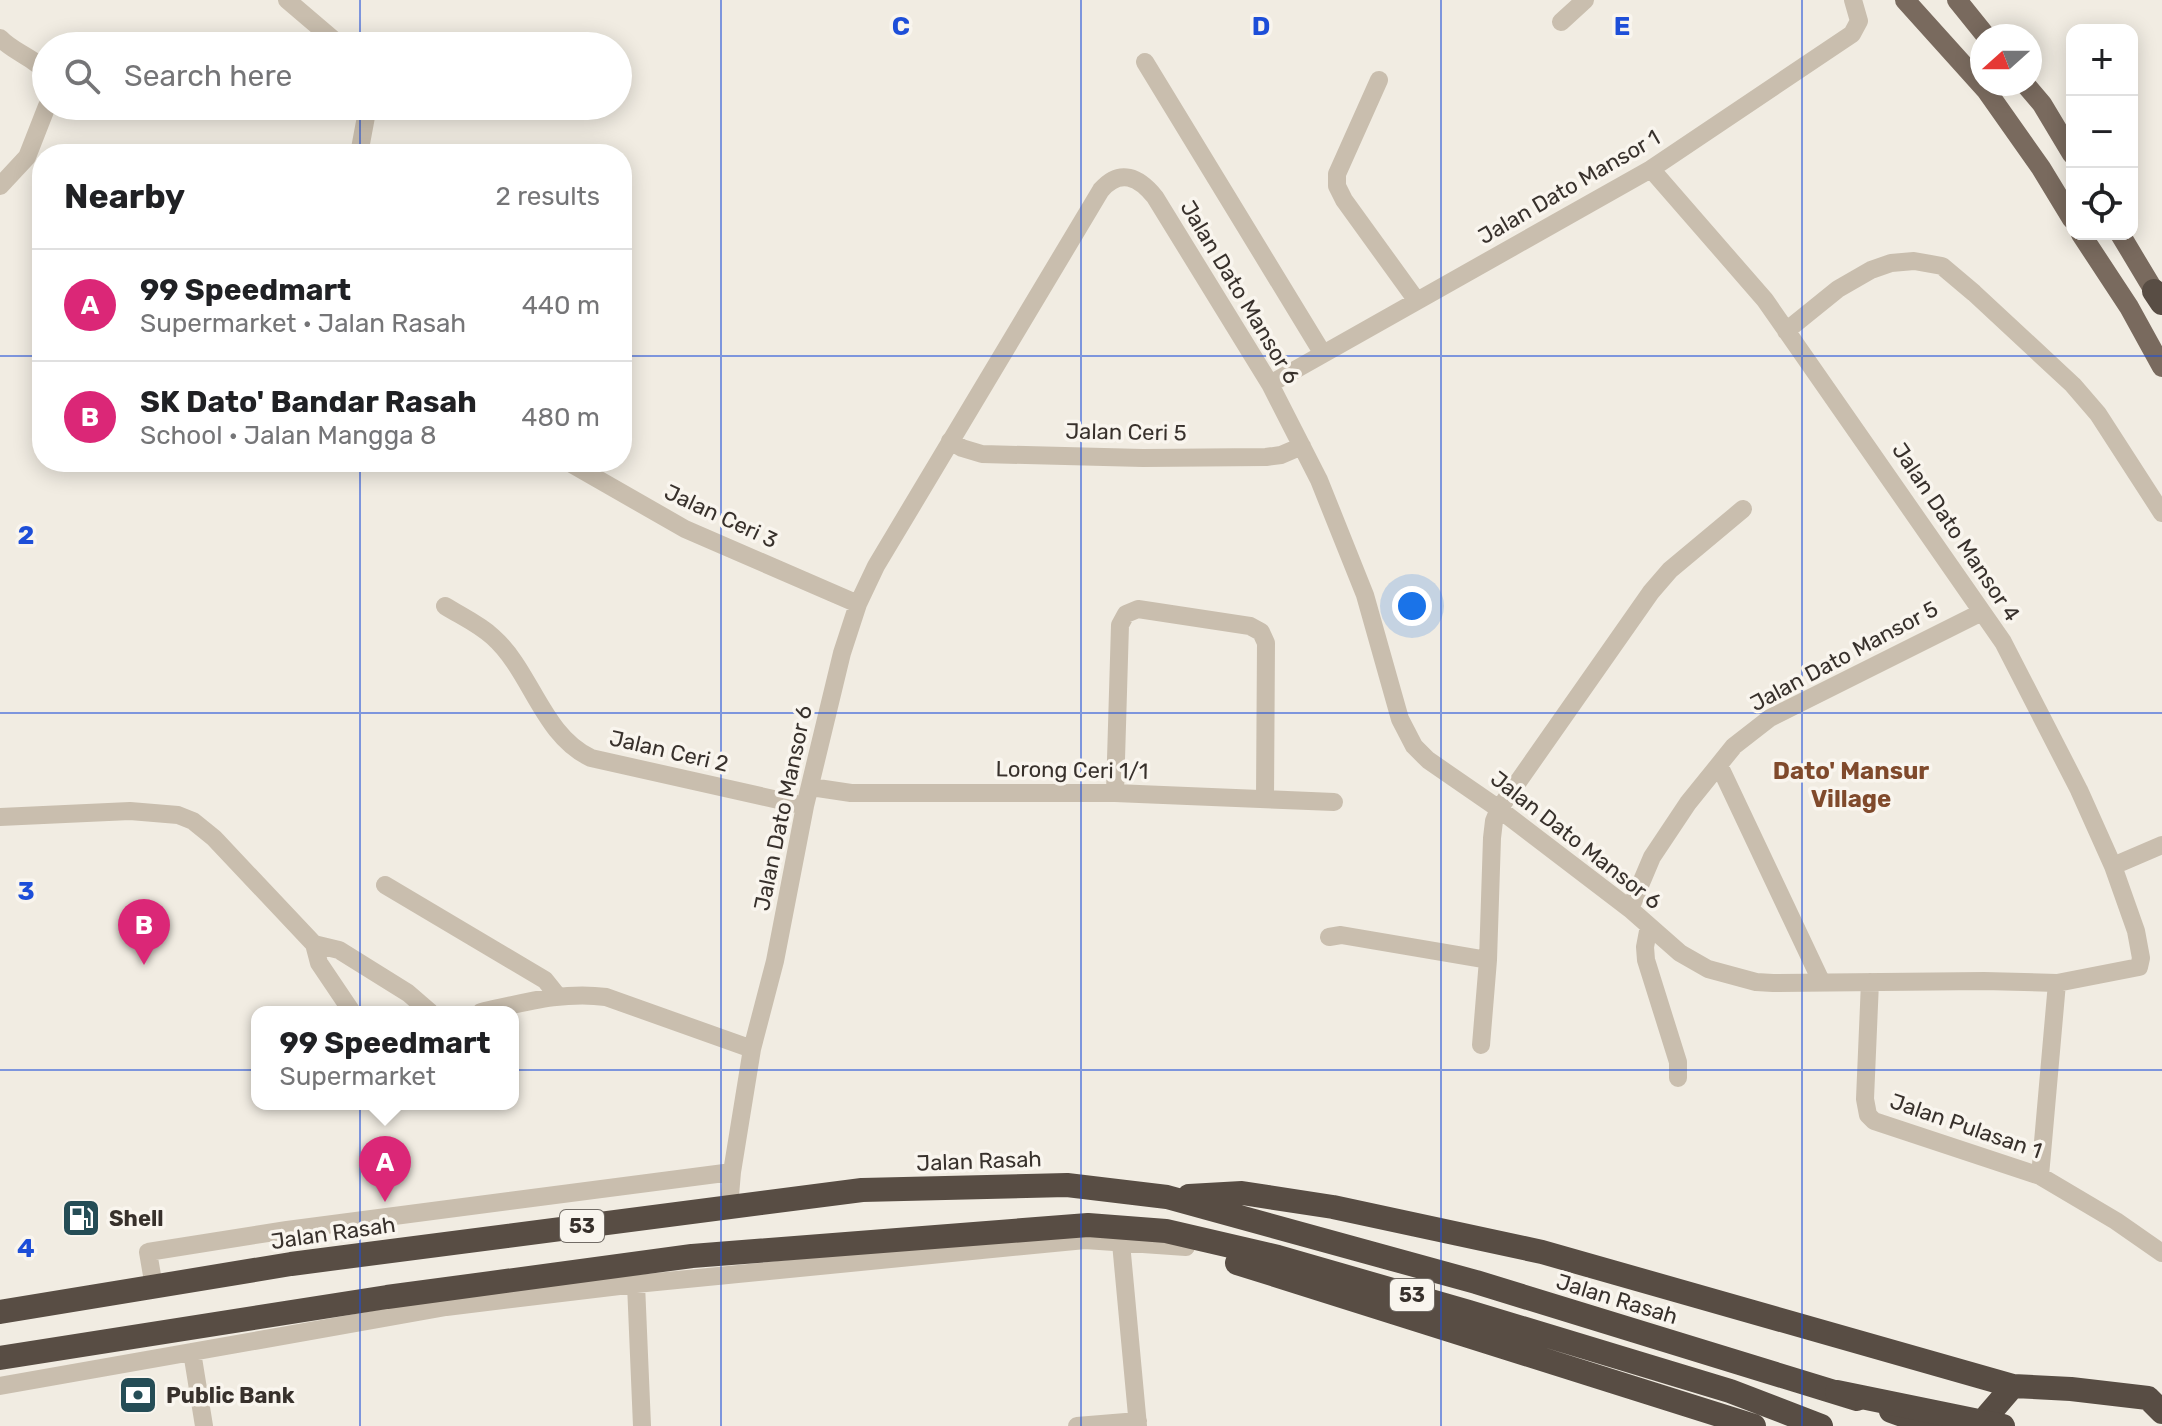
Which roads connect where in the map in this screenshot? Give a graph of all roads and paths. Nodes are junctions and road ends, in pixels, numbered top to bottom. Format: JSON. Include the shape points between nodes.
{"nodes":[{"id":1,"x":287,"y":0,"type":"edge"},
{"id":2,"x":1585,"y":0,"type":"edge"},
{"id":3,"x":1853,"y":0,"type":"edge"},
{"id":4,"x":1905,"y":0,"type":"edge"},
{"id":5,"x":1957,"y":0,"type":"edge"},
{"id":6,"x":1561,"y":22,"type":"dead end"},
{"id":7,"x":1976,"y":24,"type":"edge"},
{"id":8,"x":325,"y":32,"type":"edge"},
{"id":9,"x":0,"y":38,"type":"edge"},
{"id":10,"x":32,"y":61,"type":"edge"},
{"id":11,"x":1145,"y":62,"type":"dead end"},
{"id":12,"x":1379,"y":80,"type":"dead end"},
{"id":13,"x":2035,"y":96,"type":"edge"},
{"id":14,"x":42,"y":120,"type":"edge"},
{"id":15,"x":365,"y":120,"type":"edge"},
{"id":16,"x":32,"y":144,"type":"edge"},
{"id":17,"x":32,"y":144,"type":"edge"},
{"id":18,"x":361,"y":144,"type":"edge"},
{"id":19,"x":2066,"y":144,"type":"edge"},
{"id":20,"x":1651,"y":169,"type":"junction"},
{"id":21,"x":0,"y":186,"type":"edge"},
{"id":22,"x":2066,"y":209,"type":"edge"},
{"id":23,"x":2085,"y":240,"type":"edge"},
{"id":24,"x":2124,"y":240,"type":"edge"},
{"id":25,"x":2159,"y":299,"type":"edge"},
{"id":26,"x":1417,"y":301,"type":"junction"},
{"id":27,"x":2129,"y":307,"type":"junction"},
{"id":28,"x":1786,"y":331,"type":"junction"},
{"id":29,"x":1323,"y":354,"type":"junction"},
{"id":30,"x":2162,"y":367,"type":"edge"},
{"id":31,"x":2162,"y":380,"type":"edge"},
{"id":32,"x":1270,"y":384,"type":"junction"},
{"id":33,"x":950,"y":441,"type":"junction"},
{"id":34,"x":1302,"y":446,"type":"junction"},
{"id":35,"x":585,"y":472,"type":"edge"},
{"id":36,"x":1743,"y":509,"type":"dead end"},
{"id":37,"x":2162,"y":513,"type":"edge"},
{"id":38,"x":858,"y":604,"type":"junction"},
{"id":39,"x":445,"y":606,"type":"dead end"},
{"id":40,"x":1982,"y":612,"type":"junction"},
{"id":41,"x":1719,"y":765,"type":"junction"},
{"id":42,"x":1115,"y":793,"type":"junction"},
{"id":43,"x":808,"y":796,"type":"junction"},
{"id":44,"x":1265,"y":798,"type":"junction"},
{"id":45,"x":1334,"y":802,"type":"dead end"},
{"id":46,"x":1499,"y":809,"type":"junction"},
{"id":47,"x":0,"y":817,"type":"edge"},
{"id":48,"x":2162,"y":845,"type":"edge"},
{"id":49,"x":2113,"y":866,"type":"junction"},
{"id":50,"x":385,"y":885,"type":"dead end"},
{"id":51,"x":1630,"y":909,"type":"junction"},
{"id":52,"x":1649,"y":926,"type":"junction"},
{"id":53,"x":1329,"y":937,"type":"dead end"},
{"id":54,"x":314,"y":944,"type":"junction"},
{"id":55,"x":1488,"y":960,"type":"junction"},
{"id":56,"x":2139,"y":967,"type":"joint"},
{"id":57,"x":1870,"y":982,"type":"junction"},
{"id":58,"x":1822,"y":983,"type":"junction"},
{"id":59,"x":2057,"y":983,"type":"junction"},
{"id":60,"x":557,"y":995,"type":"junction"},
{"id":61,"x":348,"y":1006,"type":"edge"},
{"id":62,"x":423,"y":1006,"type":"edge"},
{"id":63,"x":508,"y":1006,"type":"edge"},
{"id":64,"x":1481,"y":1045,"type":"dead end"},
{"id":65,"x":752,"y":1049,"type":"junction"},
{"id":66,"x":1678,"y":1078,"type":"dead end"},
{"id":67,"x":732,"y":1172,"type":"junction"},
{"id":68,"x":2040,"y":1176,"type":"junction"},
{"id":69,"x":1167,"y":1197,"type":"junction"},
{"id":70,"x":729,"y":1207,"type":"junction"},
{"id":71,"x":1088,"y":1225,"type":"junction"},
{"id":72,"x":287,"y":1230,"type":"junction"},
{"id":73,"x":1121,"y":1243,"type":"junction"},
{"id":74,"x":1186,"y":1247,"type":"junction"},
{"id":75,"x":2162,"y":1253,"type":"edge"},
{"id":76,"x":291,"y":1264,"type":"junction"},
{"id":77,"x":636,"y":1284,"type":"junction"},
{"id":78,"x":154,"y":1287,"type":"junction"},
{"id":79,"x":0,"y":1312,"type":"edge"},
{"id":80,"x":192,"y":1352,"type":"junction"},
{"id":81,"x":0,"y":1358,"type":"edge"},
{"id":82,"x":0,"y":1386,"type":"edge"},
{"id":83,"x":2013,"y":1386,"type":"junction"},
{"id":84,"x":1837,"y":1392,"type":"junction"},
{"id":85,"x":2157,"y":1403,"type":"edge"},
{"id":86,"x":1138,"y":1424,"type":"edge"},
{"id":87,"x":204,"y":1426,"type":"edge"},
{"id":88,"x":642,"y":1426,"type":"edge"},
{"id":89,"x":1077,"y":1426,"type":"edge"},
{"id":90,"x":1754,"y":1426,"type":"edge"},
{"id":91,"x":1821,"y":1426,"type":"edge"},
{"id":92,"x":1934,"y":1426,"type":"edge"},
{"id":93,"x":1985,"y":1426,"type":"edge"},
{"id":94,"x":2003,"y":1426,"type":"edge"}],
"edges":[{"from":1,"to":8,"type":"street"},
{"from":2,"to":6,"type":"street"},
{"from":3,"to":20,"type":"street","name":"Jalan Dato Mansor 1","via":[[1859,21],[1852,34]]},
{"from":4,"to":22,"type":"main road","via":[[1986,90]]},
{"from":5,"to":7,"type":"main road"},
{"from":9,"to":10,"type":"street"},
{"from":11,"to":29,"type":"street"},
{"from":12,"to":26,"type":"street","via":[[1337,174],[1337,186]]},
{"from":13,"to":19,"type":"main road"},
{"from":14,"to":16,"type":"street"},
{"from":15,"to":18,"type":"street"},
{"from":17,"to":21,"type":"street"},
{"from":20,"to":26,"type":"street","name":"Jalan Dato Mansor 1"},
{"from":20,"to":28,"type":"street","name":"Jalan Dato Mansor 4"},
{"from":23,"to":27,"type":"main road"},
{"from":24,"to":25,"type":"main road"},
{"from":26,"to":29,"type":"street","name":"Jalan Dato Mansor 1"},
{"from":27,"to":30,"type":"main road"},
{"from":27,"to":31,"type":"main road"},
{"from":28,"to":37,"type":"street","via":[[1871,270],[1914,261],[1942,266],[2073,385]]},
{"from":28,"to":40,"type":"street","name":"Jalan Dato Mansor 4"},
{"from":29,"to":32,"type":"street","name":"Jalan Dato Mansor 1"},
{"from":32,"to":33,"type":"street","name":"Jalan Dato Mansor 6","via":[[1155,197],[1137,179],[1121,176],[1101,190]]},
{"from":32,"to":34,"type":"street","name":"Jalan Dato Mansor 6"},
{"from":33,"to":34,"type":"street","name":"Jalan Ceri 5","via":[[982,454],[1143,458],[1266,457]]},
{"from":33,"to":38,"type":"street","name":"Jalan Dato Mansor 6"},
{"from":34,"to":46,"type":"street","name":"Jalan Dato Mansor 6","via":[[1365,595],[1405,733],[1428,760]]},
{"from":35,"to":38,"type":"street","name":"Jalan Ceri 3","via":[[685,529]]},
{"from":36,"to":46,"type":"street","via":[[1651,592]]},
{"from":38,"to":43,"type":"street","name":"Jalan Dato Mansor 6"},
{"from":39,"to":43,"type":"street","name":"Jalan Ceri 2","via":[[494,638],[576,751],[591,758]]},
{"from":40,"to":41,"type":"street","name":"Jalan Dato Mansor 5","via":[[1770,718]]},
{"from":40,"to":49,"type":"street","name":"Jalan Dato Mansor 4","via":[[2003,642]]},
{"from":41,"to":51,"type":"street","name":"Jalan Dato Mansor 5","via":[[1652,857]]},
{"from":41,"to":58,"type":"street"},
{"from":42,"to":43,"type":"street","name":"Lorong Ceri 1/1"},
{"from":42,"to":44,"type":"street","name":"Lorong Ceri 1/1"},
{"from":42,"to":44,"type":"street","via":[[1120,625],[1126,614],[1138,609],[1261,632],[1266,643]]},
{"from":43,"to":65,"type":"street","name":"Jalan Dato Mansor 6"},
{"from":44,"to":45,"type":"street","name":"Lorong Ceri 1/1"},
{"from":46,"to":51,"type":"street","name":"Jalan Dato Mansor 6"},
{"from":46,"to":55,"type":"street","via":[[1492,838]]},
{"from":47,"to":54,"type":"street","via":[[130,811],[193,821]]},
{"from":48,"to":49,"type":"street"},
{"from":49,"to":56,"type":"street","name":"Jalan Dato Mansor 4","via":[[2136,931]]},
{"from":50,"to":60,"type":"street","via":[[545,980]]},
{"from":51,"to":52,"type":"street","name":"Jalan Dato Mansor 6"},
{"from":52,"to":58,"type":"street","name":"Jalan Dato Mansor 6","via":[[1708,969],[1756,982]]},
{"from":52,"to":66,"type":"street","via":[[1646,960],[1678,1062]]},
{"from":53,"to":55,"type":"street"},
{"from":54,"to":61,"type":"street","via":[[319,963]]},
{"from":54,"to":62,"type":"street","via":[[339,950]]},
{"from":55,"to":64,"type":"street"},
{"from":56,"to":59,"type":"street","name":"Jalan Dato Mansor 6"},
{"from":57,"to":58,"type":"street","name":"Jalan Dato Mansor 6"},
{"from":57,"to":59,"type":"street","name":"Jalan Dato Mansor 6"},
{"from":57,"to":68,"type":"street","name":"Jalan Pulasan 1","via":[[1868,1115],[1881,1125]]},
{"from":59,"to":68,"type":"street"},
{"from":60,"to":63,"type":"street"},
{"from":60,"to":65,"type":"street","via":[[606,997]]},
{"from":65,"to":67,"type":"street","name":"Jalan Dato Mansor 6"},
{"from":67,"to":70,"type":"street","name":"Jalan Dato Mansor 6"},
{"from":67,"to":72,"type":"street"},
{"from":68,"to":75,"type":"street","name":"Jalan Pulasan 1"},
{"from":69,"to":70,"type":"highway","name":"Jalan Rasah","number":"53","via":[[1067,1185],[862,1190]]},
{"from":69,"to":83,"type":"highway","via":[[1257,1195],[1542,1252]]},
{"from":69,"to":84,"type":"highway","name":"Jalan Rasah","number":"53","via":[[1476,1282]]},
{"from":70,"to":76,"type":"highway","name":"Jalan Rasah","number":"53"},
{"from":71,"to":74,"type":"highway"},
{"from":71,"to":81,"type":"highway","number":"53","via":[[692,1256]]},
{"from":71,"to":91,"type":"highway","number":"53","via":[[1166,1231],[1278,1257],[1730,1391]]},
{"from":72,"to":76,"type":"street"},
{"from":72,"to":78,"type":"street","via":[[148,1252]]},
{"from":73,"to":74,"type":"street"},
{"from":73,"to":77,"type":"street","via":[[1085,1240]]},
{"from":73,"to":86,"type":"street"},
{"from":74,"to":90,"type":"highway"},
{"from":76,"to":78,"type":"highway","name":"Jalan Rasah","number":"53"},
{"from":77,"to":80,"type":"street","via":[[446,1307]]},
{"from":77,"to":88,"type":"street"},
{"from":78,"to":79,"type":"highway","name":"Jalan Rasah","number":"53"},
{"from":80,"to":82,"type":"street"},
{"from":80,"to":87,"type":"street"},
{"from":83,"to":85,"type":"highway"},
{"from":83,"to":93,"type":"highway"},
{"from":84,"to":92,"type":"highway","name":"Jalan Rasah","number":"53","bridge":true},
{"from":84,"to":94,"type":"highway","bridge":true},
{"from":86,"to":89,"type":"street"}]}
